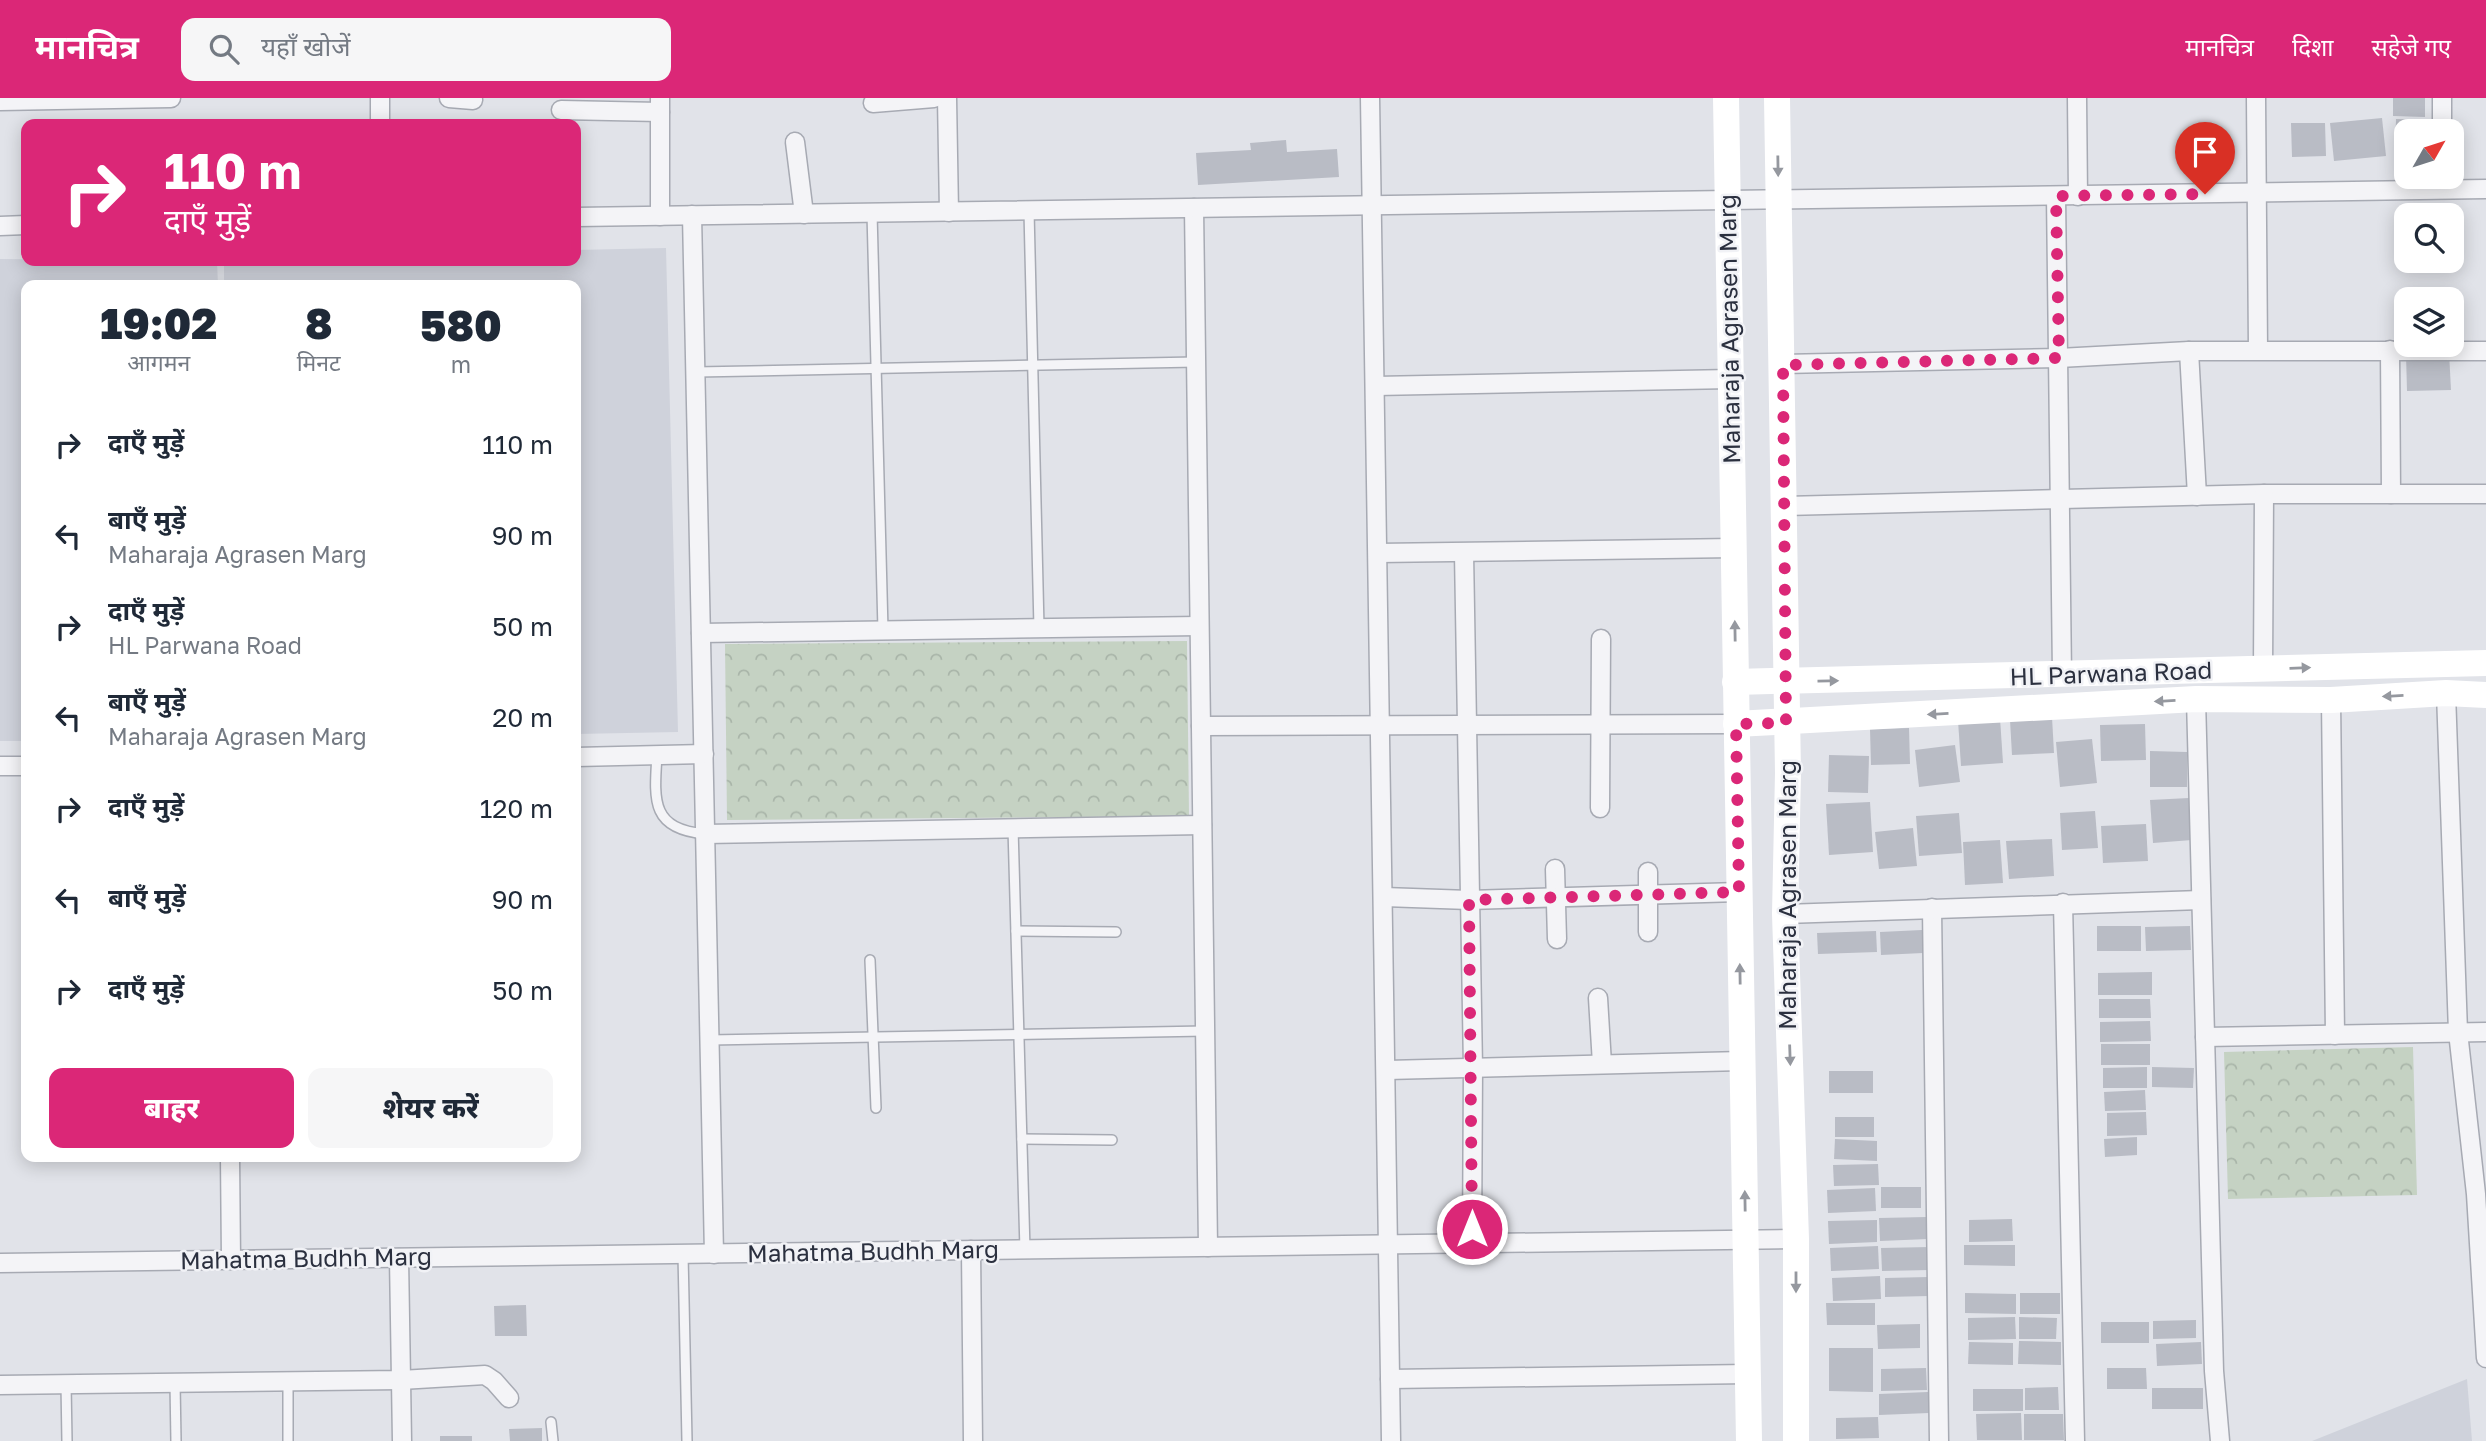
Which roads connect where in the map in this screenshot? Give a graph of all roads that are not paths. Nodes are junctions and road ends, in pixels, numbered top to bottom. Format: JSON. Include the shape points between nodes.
{"nodes":[{"id":1,"x":153,"y":98,"type":"edge"},
{"id":2,"x":171,"y":98,"type":"edge"},
{"id":3,"x":380,"y":98,"type":"edge"},
{"id":4,"x":449,"y":98,"type":"edge"},
{"id":5,"x":934,"y":98,"type":"edge"},
{"id":6,"x":947,"y":98,"type":"edge"},
{"id":7,"x":1370,"y":98,"type":"edge"},
{"id":8,"x":1726,"y":98,"type":"edge"},
{"id":9,"x":1777,"y":98,"type":"edge"},
{"id":10,"x":2077,"y":98,"type":"edge"},
{"id":11,"x":2256,"y":98,"type":"edge"},
{"id":12,"x":2442,"y":98,"type":"edge"},
{"id":13,"x":37,"y":99,"type":"edge"},
{"id":14,"x":473,"y":100,"type":"dead end"},
{"id":15,"x":0,"y":101,"type":"edge"},
{"id":16,"x":873,"y":103,"type":"dead end"},
{"id":17,"x":660,"y":105,"type":"edge"},
{"id":18,"x":561,"y":110,"type":"dead end"},
{"id":19,"x":380,"y":119,"type":"edge"},
{"id":20,"x":2442,"y":119,"type":"edge"},
{"id":21,"x":795,"y":142,"type":"dead end"},
{"id":22,"x":2394,"y":186,"type":"edge"},
{"id":23,"x":2464,"y":186,"type":"edge"},
{"id":24,"x":2486,"y":189,"type":"edge"},
{"id":25,"x":2256,"y":193,"type":"junction"},
{"id":26,"x":2056,"y":196,"type":"junction"},
{"id":27,"x":2078,"y":196,"type":"junction"},
{"id":28,"x":1728,"y":200,"type":"junction"},
{"id":29,"x":1778,"y":201,"type":"junction"},
{"id":30,"x":1373,"y":206,"type":"junction"},
{"id":31,"x":1194,"y":208,"type":"junction"},
{"id":32,"x":1029,"y":211,"type":"junction"},
{"id":33,"x":948,"y":212,"type":"junction"},
{"id":34,"x":872,"y":213,"type":"junction"},
{"id":35,"x":803,"y":214,"type":"junction"},
{"id":36,"x":692,"y":215,"type":"junction"},
{"id":37,"x":660,"y":216,"type":"junction"},
{"id":38,"x":581,"y":217,"type":"edge"},
{"id":39,"x":21,"y":225,"type":"edge"},
{"id":40,"x":0,"y":226,"type":"edge"},
{"id":41,"x":2258,"y":350,"type":"junction"},
{"id":42,"x":2390,"y":350,"type":"junction"},
{"id":43,"x":2189,"y":351,"type":"junction"},
{"id":44,"x":2486,"y":351,"type":"edge"},
{"id":45,"x":2059,"y":358,"type":"junction"},
{"id":46,"x":1196,"y":362,"type":"junction"},
{"id":47,"x":1033,"y":365,"type":"junction"},
{"id":48,"x":1783,"y":365,"type":"junction"},
{"id":49,"x":876,"y":368,"type":"junction"},
{"id":50,"x":696,"y":372,"type":"junction"},
{"id":51,"x":1731,"y":379,"type":"junction"},
{"id":52,"x":1376,"y":386,"type":"junction"},
{"id":53,"x":2264,"y":494,"type":"junction"},
{"id":54,"x":2391,"y":494,"type":"junction"},
{"id":55,"x":2486,"y":494,"type":"edge"},
{"id":56,"x":2197,"y":496,"type":"junction"},
{"id":57,"x":2061,"y":500,"type":"junction"},
{"id":58,"x":1785,"y":506,"type":"junction"},
{"id":59,"x":1734,"y":548,"type":"junction"},
{"id":60,"x":1378,"y":553,"type":"junction"},
{"id":61,"x":1464,"y":553,"type":"junction"},
{"id":62,"x":1199,"y":626,"type":"junction"},
{"id":63,"x":1039,"y":628,"type":"junction"},
{"id":64,"x":883,"y":630,"type":"junction"},
{"id":65,"x":701,"y":633,"type":"junction"},
{"id":66,"x":1601,"y":639,"type":"dead end"},
{"id":67,"x":2486,"y":663,"type":"edge"},
{"id":68,"x":2263,"y":669,"type":"junction"},
{"id":69,"x":2062,"y":675,"type":"junction"},
{"id":70,"x":1786,"y":681,"type":"junction"},
{"id":71,"x":1735,"y":682,"type":"junction"},
{"id":72,"x":2446,"y":694,"type":"junction"},
{"id":73,"x":2486,"y":695,"type":"edge"},
{"id":74,"x":2196,"y":699,"type":"junction"},
{"id":75,"x":2331,"y":700,"type":"junction"},
{"id":76,"x":1786,"y":723,"type":"junction"},
{"id":77,"x":1600,"y":724,"type":"junction"},
{"id":78,"x":1736,"y":724,"type":"junction"},
{"id":79,"x":1381,"y":725,"type":"junction"},
{"id":80,"x":1466,"y":725,"type":"junction"},
{"id":81,"x":1201,"y":726,"type":"junction"},
{"id":82,"x":704,"y":754,"type":"junction"},
{"id":83,"x":657,"y":755,"type":"junction"},
{"id":84,"x":581,"y":757,"type":"edge"},
{"id":85,"x":0,"y":766,"type":"edge"},
{"id":86,"x":21,"y":766,"type":"edge"},
{"id":87,"x":1600,"y":808,"type":"dead end"},
{"id":88,"x":1202,"y":825,"type":"junction"},
{"id":89,"x":1013,"y":828,"type":"junction"},
{"id":90,"x":705,"y":834,"type":"junction"},
{"id":91,"x":1555,"y":869,"type":"dead end"},
{"id":92,"x":1648,"y":872,"type":"dead end"},
{"id":93,"x":1739,"y":892,"type":"junction"},
{"id":94,"x":1648,"y":895,"type":"junction"},
{"id":95,"x":1384,"y":897,"type":"junction"},
{"id":96,"x":1556,"y":898,"type":"junction"},
{"id":97,"x":1469,"y":900,"type":"junction"},
{"id":98,"x":2201,"y":900,"type":"junction"},
{"id":99,"x":2063,"y":903,"type":"junction"},
{"id":100,"x":1931,"y":908,"type":"junction"},
{"id":101,"x":1785,"y":914,"type":"junction"},
{"id":102,"x":1016,"y":931,"type":"junction"},
{"id":103,"x":1116,"y":932,"type":"dead end"},
{"id":104,"x":1648,"y":932,"type":"dead end"},
{"id":105,"x":1557,"y":939,"type":"dead end"},
{"id":106,"x":870,"y":960,"type":"dead end"},
{"id":107,"x":1598,"y":998,"type":"dead end"},
{"id":108,"x":1205,"y":1031,"type":"junction"},
{"id":109,"x":2458,"y":1032,"type":"junction"},
{"id":110,"x":2486,"y":1032,"type":"edge"},
{"id":111,"x":1019,"y":1034,"type":"junction"},
{"id":112,"x":2334,"y":1035,"type":"junction"},
{"id":113,"x":873,"y":1037,"type":"junction"},
{"id":114,"x":2205,"y":1037,"type":"junction"},
{"id":115,"x":710,"y":1040,"type":"junction"},
{"id":116,"x":1742,"y":1061,"type":"junction"},
{"id":117,"x":1602,"y":1064,"type":"junction"},
{"id":118,"x":1473,"y":1068,"type":"junction"},
{"id":119,"x":1387,"y":1070,"type":"junction"},
{"id":120,"x":876,"y":1108,"type":"dead end"},
{"id":121,"x":2486,"y":1119,"type":"edge"},
{"id":122,"x":2468,"y":1120,"type":"junction"},
{"id":123,"x":1022,"y":1139,"type":"junction"},
{"id":124,"x":1112,"y":1140,"type":"dead end"},
{"id":125,"x":230,"y":1162,"type":"edge"},
{"id":126,"x":2481,"y":1194,"type":"edge"},
{"id":127,"x":1796,"y":1239,"type":"junction"},
{"id":128,"x":1745,"y":1241,"type":"junction"},
{"id":129,"x":1472,"y":1244,"type":"junction"},
{"id":130,"x":1390,"y":1245,"type":"junction"},
{"id":131,"x":1208,"y":1247,"type":"junction"},
{"id":132,"x":971,"y":1250,"type":"junction"},
{"id":133,"x":1025,"y":1250,"type":"junction"},
{"id":134,"x":683,"y":1254,"type":"junction"},
{"id":135,"x":714,"y":1254,"type":"junction"},
{"id":136,"x":399,"y":1258,"type":"junction"},
{"id":137,"x":231,"y":1260,"type":"junction"},
{"id":138,"x":0,"y":1263,"type":"edge"},
{"id":139,"x":2486,"y":1358,"type":"edge"},
{"id":140,"x":1748,"y":1374,"type":"junction"},
{"id":141,"x":1390,"y":1379,"type":"junction"},
{"id":142,"x":401,"y":1380,"type":"junction"},
{"id":143,"x":288,"y":1382,"type":"junction"},
{"id":144,"x":175,"y":1383,"type":"junction"},
{"id":145,"x":66,"y":1384,"type":"junction"},
{"id":146,"x":0,"y":1385,"type":"edge"},
{"id":147,"x":509,"y":1398,"type":"dead end"},
{"id":148,"x":551,"y":1422,"type":"dead end"},
{"id":149,"x":66,"y":1441,"type":"edge"},
{"id":150,"x":176,"y":1441,"type":"edge"},
{"id":151,"x":288,"y":1441,"type":"edge"},
{"id":152,"x":402,"y":1441,"type":"edge"},
{"id":153,"x":553,"y":1441,"type":"edge"},
{"id":154,"x":687,"y":1441,"type":"edge"},
{"id":155,"x":973,"y":1441,"type":"edge"},
{"id":156,"x":1391,"y":1441,"type":"edge"},
{"id":157,"x":1749,"y":1441,"type":"edge"},
{"id":158,"x":1796,"y":1441,"type":"edge"},
{"id":159,"x":1939,"y":1441,"type":"edge"},
{"id":160,"x":2075,"y":1441,"type":"edge"},
{"id":161,"x":2220,"y":1441,"type":"edge"}],
"edges":[{"from":1,"to":2,"type":"street"},
{"from":1,"to":13,"type":"street"},
{"from":3,"to":19,"type":"street"},
{"from":4,"to":14,"type":"street"},
{"from":5,"to":16,"type":"street"},
{"from":6,"to":33,"type":"street"},
{"from":7,"to":30,"type":"street"},
{"from":8,"to":28,"type":"street","name":"Maharaja Agrasen Marg"},
{"from":9,"to":29,"type":"street","name":"Maharaja Agrasen Marg","one_way":true},
{"from":10,"to":27,"type":"street"},
{"from":11,"to":25,"type":"street"},
{"from":12,"to":20,"type":"street"},
{"from":13,"to":15,"type":"street"},
{"from":17,"to":18,"type":"street"},
{"from":17,"to":37,"type":"street"},
{"from":21,"to":35,"type":"street"},
{"from":22,"to":25,"type":"street"},
{"from":23,"to":24,"type":"street"},
{"from":25,"to":27,"type":"street"},
{"from":25,"to":41,"type":"street"},
{"from":26,"to":27,"type":"street"},
{"from":26,"to":29,"type":"street"},
{"from":26,"to":45,"type":"street"},
{"from":28,"to":29,"type":"street"},
{"from":28,"to":30,"type":"street"},
{"from":28,"to":51,"type":"street","name":"Maharaja Agrasen Marg"},
{"from":29,"to":48,"type":"street","name":"Maharaja Agrasen Marg"},
{"from":30,"to":31,"type":"street"},
{"from":30,"to":52,"type":"street"},
{"from":31,"to":32,"type":"street"},
{"from":31,"to":46,"type":"street"},
{"from":32,"to":33,"type":"street"},
{"from":32,"to":47,"type":"lane"},
{"from":33,"to":34,"type":"street"},
{"from":34,"to":35,"type":"street"},
{"from":34,"to":49,"type":"lane"},
{"from":35,"to":36,"type":"street"},
{"from":36,"to":37,"type":"street"},
{"from":36,"to":50,"type":"street"},
{"from":37,"to":38,"type":"street"},
{"from":39,"to":40,"type":"street"},
{"from":41,"to":42,"type":"street"},
{"from":41,"to":43,"type":"street"},
{"from":42,"to":44,"type":"street"},
{"from":42,"to":54,"type":"street"},
{"from":43,"to":45,"type":"street"},
{"from":43,"to":56,"type":"street"},
{"from":45,"to":48,"type":"street"},
{"from":45,"to":57,"type":"street"},
{"from":46,"to":47,"type":"lane"},
{"from":46,"to":62,"type":"street"},
{"from":47,"to":49,"type":"lane"},
{"from":47,"to":63,"type":"lane"},
{"from":48,"to":58,"type":"street","name":"Maharaja Agrasen Marg"},
{"from":49,"to":50,"type":"lane"},
{"from":49,"to":64,"type":"lane"},
{"from":50,"to":65,"type":"street"},
{"from":51,"to":52,"type":"street"},
{"from":51,"to":59,"type":"street","name":"Maharaja Agrasen Marg"},
{"from":52,"to":60,"type":"street"},
{"from":53,"to":54,"type":"street"},
{"from":53,"to":56,"type":"street"},
{"from":53,"to":68,"type":"street"},
{"from":54,"to":55,"type":"street"},
{"from":56,"to":57,"type":"street"},
{"from":57,"to":58,"type":"street"},
{"from":57,"to":69,"type":"street"},
{"from":58,"to":70,"type":"street","name":"Maharaja Agrasen Marg"},
{"from":59,"to":61,"type":"street"},
{"from":71,"to":59,"type":"street","name":"Maharaja Agrasen Marg","one_way":true},
{"from":60,"to":61,"type":"street"},
{"from":60,"to":79,"type":"street"},
{"from":61,"to":80,"type":"street"},
{"from":62,"to":63,"type":"street"},
{"from":62,"to":81,"type":"street"},
{"from":63,"to":64,"type":"street"},
{"from":64,"to":65,"type":"street"},
{"from":65,"to":82,"type":"street"},
{"from":66,"to":77,"type":"street"},
{"from":68,"to":67,"type":"street","name":"HL Parwana Road","one_way":true},
{"from":68,"to":69,"type":"street","name":"HL Parwana Road"},
{"from":70,"to":69,"type":"street","name":"HL Parwana Road","one_way":true},
{"from":70,"to":71,"type":"street","name":"HL Parwana Road"},
{"from":70,"to":76,"type":"street","name":"Maharaja Agrasen Marg"},
{"from":71,"to":78,"type":"street","name":"Maharaja Agrasen Marg"},
{"from":72,"to":73,"type":"street","name":"HL Parwana Road"},
{"from":72,"to":75,"type":"street","name":"HL Parwana Road","one_way":true},
{"from":72,"to":109,"type":"street"},
{"from":74,"to":75,"type":"street","name":"HL Parwana Road"},
{"from":74,"to":76,"type":"street","name":"HL Parwana Road","one_way":true},
{"from":74,"to":98,"type":"street"},
{"from":75,"to":112,"type":"street"},
{"from":76,"to":78,"type":"street","name":"HL Parwana Road"},
{"from":76,"to":101,"type":"street","name":"Maharaja Agrasen Marg"},
{"from":77,"to":78,"type":"street"},
{"from":77,"to":80,"type":"street"},
{"from":77,"to":87,"type":"street"},
{"from":78,"to":93,"type":"street","name":"Maharaja Agrasen Marg"},
{"from":79,"to":80,"type":"street"},
{"from":79,"to":81,"type":"street"},
{"from":79,"to":95,"type":"street"},
{"from":80,"to":97,"type":"street"},
{"from":81,"to":88,"type":"street"},
{"from":82,"to":83,"type":"street"},
{"from":82,"to":90,"type":"street"},
{"from":83,"to":84,"type":"street"},
{"from":83,"to":90,"type":"lane","via":[[655,789],[660,815],[677,829]]},
{"from":85,"to":86,"type":"street"},
{"from":88,"to":89,"type":"street"},
{"from":88,"to":108,"type":"street"},
{"from":89,"to":90,"type":"street"},
{"from":89,"to":102,"type":"lane"},
{"from":90,"to":115,"type":"street"},
{"from":91,"to":96,"type":"street"},
{"from":92,"to":94,"type":"street"},
{"from":93,"to":94,"type":"street"},
{"from":116,"to":93,"type":"street","name":"Maharaja Agrasen Marg","one_way":true},
{"from":94,"to":96,"type":"street"},
{"from":94,"to":104,"type":"street"},
{"from":95,"to":97,"type":"street"},
{"from":95,"to":119,"type":"street"},
{"from":96,"to":97,"type":"street"},
{"from":96,"to":105,"type":"street"},
{"from":97,"to":118,"type":"street"},
{"from":98,"to":99,"type":"street"},
{"from":98,"to":114,"type":"street"},
{"from":99,"to":100,"type":"street"},
{"from":99,"to":160,"type":"street"},
{"from":100,"to":101,"type":"street"},
{"from":100,"to":159,"type":"street"},
{"from":101,"to":127,"type":"street","name":"Maharaja Agrasen Marg","one_way":true},
{"from":102,"to":103,"type":"lane"},
{"from":102,"to":111,"type":"lane"},
{"from":106,"to":113,"type":"lane"},
{"from":107,"to":117,"type":"street"},
{"from":108,"to":111,"type":"lane"},
{"from":108,"to":131,"type":"street"},
{"from":109,"to":110,"type":"street"},
{"from":109,"to":112,"type":"street"},
{"from":109,"to":122,"type":"street"},
{"from":111,"to":113,"type":"lane"},
{"from":111,"to":123,"type":"lane"},
{"from":112,"to":114,"type":"street"},
{"from":113,"to":115,"type":"lane"},
{"from":113,"to":120,"type":"lane"},
{"from":114,"to":161,"type":"street"},
{"from":115,"to":135,"type":"street"},
{"from":116,"to":117,"type":"street"},
{"from":128,"to":116,"type":"street","name":"Maharaja Agrasen Marg","one_way":true},
{"from":117,"to":118,"type":"street"},
{"from":118,"to":119,"type":"street"},
{"from":118,"to":129,"type":"street"},
{"from":119,"to":130,"type":"street"},
{"from":121,"to":122,"type":"street"},
{"from":122,"to":126,"type":"street"},
{"from":123,"to":124,"type":"lane"},
{"from":123,"to":133,"type":"lane"},
{"from":125,"to":137,"type":"street"},
{"from":126,"to":139,"type":"street"},
{"from":127,"to":128,"type":"street","name":"Mahatma Budhh Marg"},
{"from":127,"to":158,"type":"street","name":"Maharaja Agrasen Marg","one_way":true},
{"from":128,"to":129,"type":"street","name":"Mahatma Budhh Marg"},
{"from":128,"to":140,"type":"street","name":"Maharaja Agrasen Marg"},
{"from":129,"to":130,"type":"street","name":"Mahatma Budhh Marg"},
{"from":130,"to":131,"type":"street","name":"Mahatma Budhh Marg"},
{"from":130,"to":141,"type":"street"},
{"from":131,"to":133,"type":"street","name":"Mahatma Budhh Marg"},
{"from":132,"to":133,"type":"street","name":"Mahatma Budhh Marg"},
{"from":132,"to":135,"type":"street","name":"Mahatma Budhh Marg"},
{"from":132,"to":155,"type":"street"},
{"from":134,"to":135,"type":"street","name":"Mahatma Budhh Marg"},
{"from":134,"to":136,"type":"street","name":"Mahatma Budhh Marg"},
{"from":134,"to":154,"type":"lane"},
{"from":136,"to":137,"type":"street","name":"Mahatma Budhh Marg"},
{"from":136,"to":142,"type":"street"},
{"from":137,"to":138,"type":"street","name":"Mahatma Budhh Marg"},
{"from":140,"to":141,"type":"street"},
{"from":140,"to":157,"type":"street","name":"Maharaja Agrasen Marg"},
{"from":141,"to":156,"type":"street"},
{"from":142,"to":143,"type":"street"},
{"from":142,"to":147,"type":"street","via":[[485,1375]]},
{"from":142,"to":152,"type":"street"},
{"from":143,"to":144,"type":"street"},
{"from":143,"to":151,"type":"lane"},
{"from":144,"to":145,"type":"street"},
{"from":144,"to":150,"type":"lane"},
{"from":145,"to":146,"type":"street"},
{"from":145,"to":149,"type":"lane"},
{"from":148,"to":153,"type":"lane"}]}
